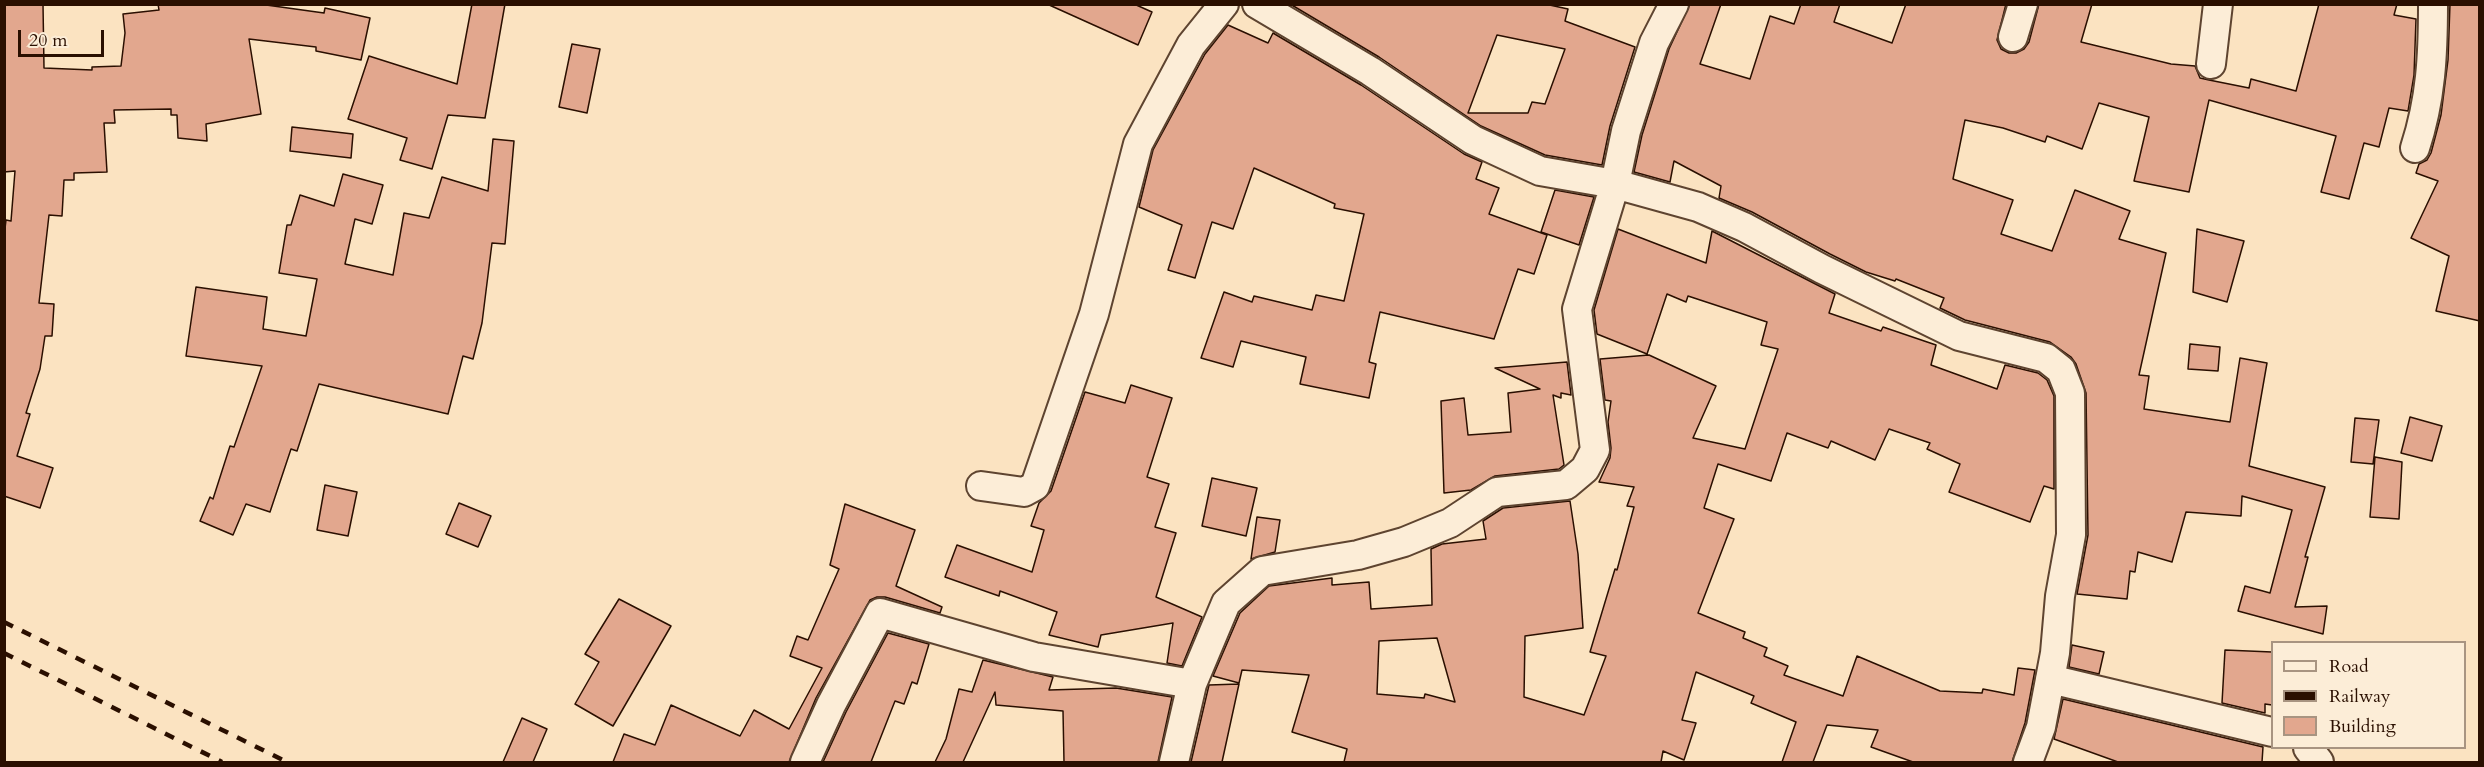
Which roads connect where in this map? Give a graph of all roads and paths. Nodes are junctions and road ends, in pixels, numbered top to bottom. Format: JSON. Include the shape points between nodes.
{"nodes":[{"id":1,"x":1224,"y":4,"type":"edge"},
{"id":2,"x":1257,"y":4,"type":"edge"},
{"id":3,"x":1674,"y":4,"type":"edge"},
{"id":4,"x":2023,"y":4,"type":"edge"},
{"id":5,"x":2218,"y":4,"type":"edge"},
{"id":6,"x":2433,"y":4,"type":"edge"},
{"id":7,"x":2013,"y":37,"type":"dead end"},
{"id":8,"x":2211,"y":64,"type":"dead end"},
{"id":9,"x":2415,"y":148,"type":"dead end"},
{"id":10,"x":1616,"y":184,"type":"junction"},
{"id":11,"x":981,"y":486,"type":"dead end"},
{"id":12,"x":2050,"y":679,"type":"junction"},
{"id":13,"x":1192,"y":684,"type":"junction"},
{"id":14,"x":2271,"y":732,"type":"edge"},
{"id":15,"x":2309,"y":749,"type":"edge"},
{"id":16,"x":805,"y":762,"type":"edge"},
{"id":17,"x":1174,"y":762,"type":"edge"},
{"id":18,"x":2028,"y":762,"type":"edge"},
{"id":19,"x":2319,"y":762,"type":"edge"}],
"edges":[{"from":1,"to":11,"type":"street","via":[[1191,45],[1137,144],[1094,314],[1035,486],[1024,492]]},
{"from":2,"to":10,"type":"street","via":[[1370,71],[1473,140],[1540,171]]},
{"from":3,"to":10,"type":"street","via":[[1654,43],[1626,131]]},
{"from":4,"to":7,"type":"street"},
{"from":5,"to":8,"type":"street"},
{"from":6,"to":9,"type":"street","via":[[2431,71],[2425,116]]},
{"from":10,"to":12,"type":"street","via":[[1698,207],[1959,336],[2046,358],[2061,370],[2070,393],[2071,535]]},
{"from":10,"to":13,"type":"street","via":[[1577,309],[1595,450],[1585,469],[1566,485],[1497,492],[1450,524],[1404,542],[1358,555],[1262,571],[1226,603]]},
{"from":12,"to":14,"type":"street"},
{"from":12,"to":18,"type":"street","via":[[2041,727]]},
{"from":13,"to":16,"type":"street","via":[[1034,657],[880,613]]},
{"from":13,"to":17,"type":"street"},
{"from":15,"to":19,"type":"street"}]}
